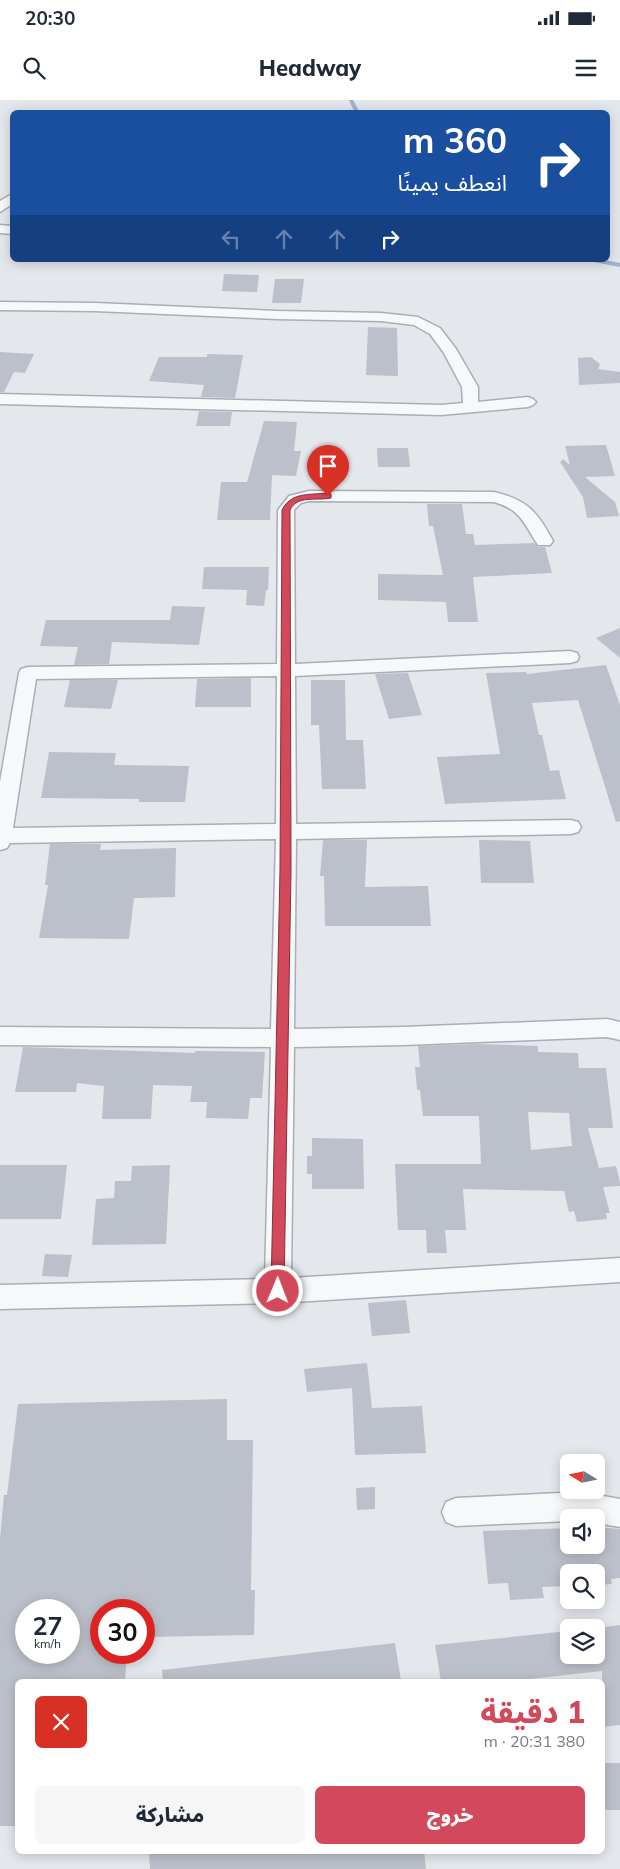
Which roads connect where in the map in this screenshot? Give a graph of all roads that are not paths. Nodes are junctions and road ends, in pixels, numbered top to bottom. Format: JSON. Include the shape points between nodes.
{"nodes":[{"id":1,"x":10,"y":200,"type":"edge"},
{"id":2,"x":0,"y":208,"type":"edge"},
{"id":3,"x":0,"y":306,"type":"edge"},
{"id":4,"x":0,"y":399,"type":"edge"},
{"id":5,"x":528,"y":402,"type":"dead end"},
{"id":6,"x":472,"y":406,"type":"junction"},
{"id":7,"x":544,"y":541,"type":"dead end"},
{"id":8,"x":570,"y":656,"type":"dead end"},
{"id":9,"x":286,"y":670,"type":"junction"},
{"id":10,"x":571,"y":827,"type":"dead end"},
{"id":11,"x":286,"y":832,"type":"junction"},
{"id":12,"x":1,"y":840,"type":"edge"},
{"id":13,"x":620,"y":1031,"type":"edge"},
{"id":14,"x":0,"y":1036,"type":"edge"},
{"id":15,"x":284,"y":1038,"type":"junction"},
{"id":16,"x":620,"y":1270,"type":"edge"},
{"id":17,"x":278,"y":1291,"type":"junction"},
{"id":18,"x":0,"y":1297,"type":"edge"},
{"id":19,"x":456,"y":1512,"type":"dead end"},
{"id":20,"x":620,"y":1513,"type":"edge"}],
"edges":[{"from":1,"to":2,"type":"street"},
{"from":3,"to":6,"type":"street","via":[[381,317],[418,321],[435,331],[452,352],[470,387]]},
{"from":4,"to":6,"type":"street","via":[[441,410]]},
{"from":5,"to":6,"type":"street"},
{"from":7,"to":9,"type":"street","via":[[530,514],[510,500],[494,497],[296,498],[286,510]]},
{"from":8,"to":9,"type":"street"},
{"from":9,"to":11,"type":"street"},
{"from":9,"to":12,"type":"street","via":[[28,673]]},
{"from":10,"to":11,"type":"street"},
{"from":11,"to":12,"type":"street"},
{"from":11,"to":15,"type":"street"},
{"from":13,"to":15,"type":"street","via":[[607,1028]]},
{"from":14,"to":15,"type":"street"},
{"from":15,"to":17,"type":"street"},
{"from":16,"to":17,"type":"street"},
{"from":17,"to":18,"type":"street"},
{"from":19,"to":20,"type":"street","via":[[581,1506]]}]}
